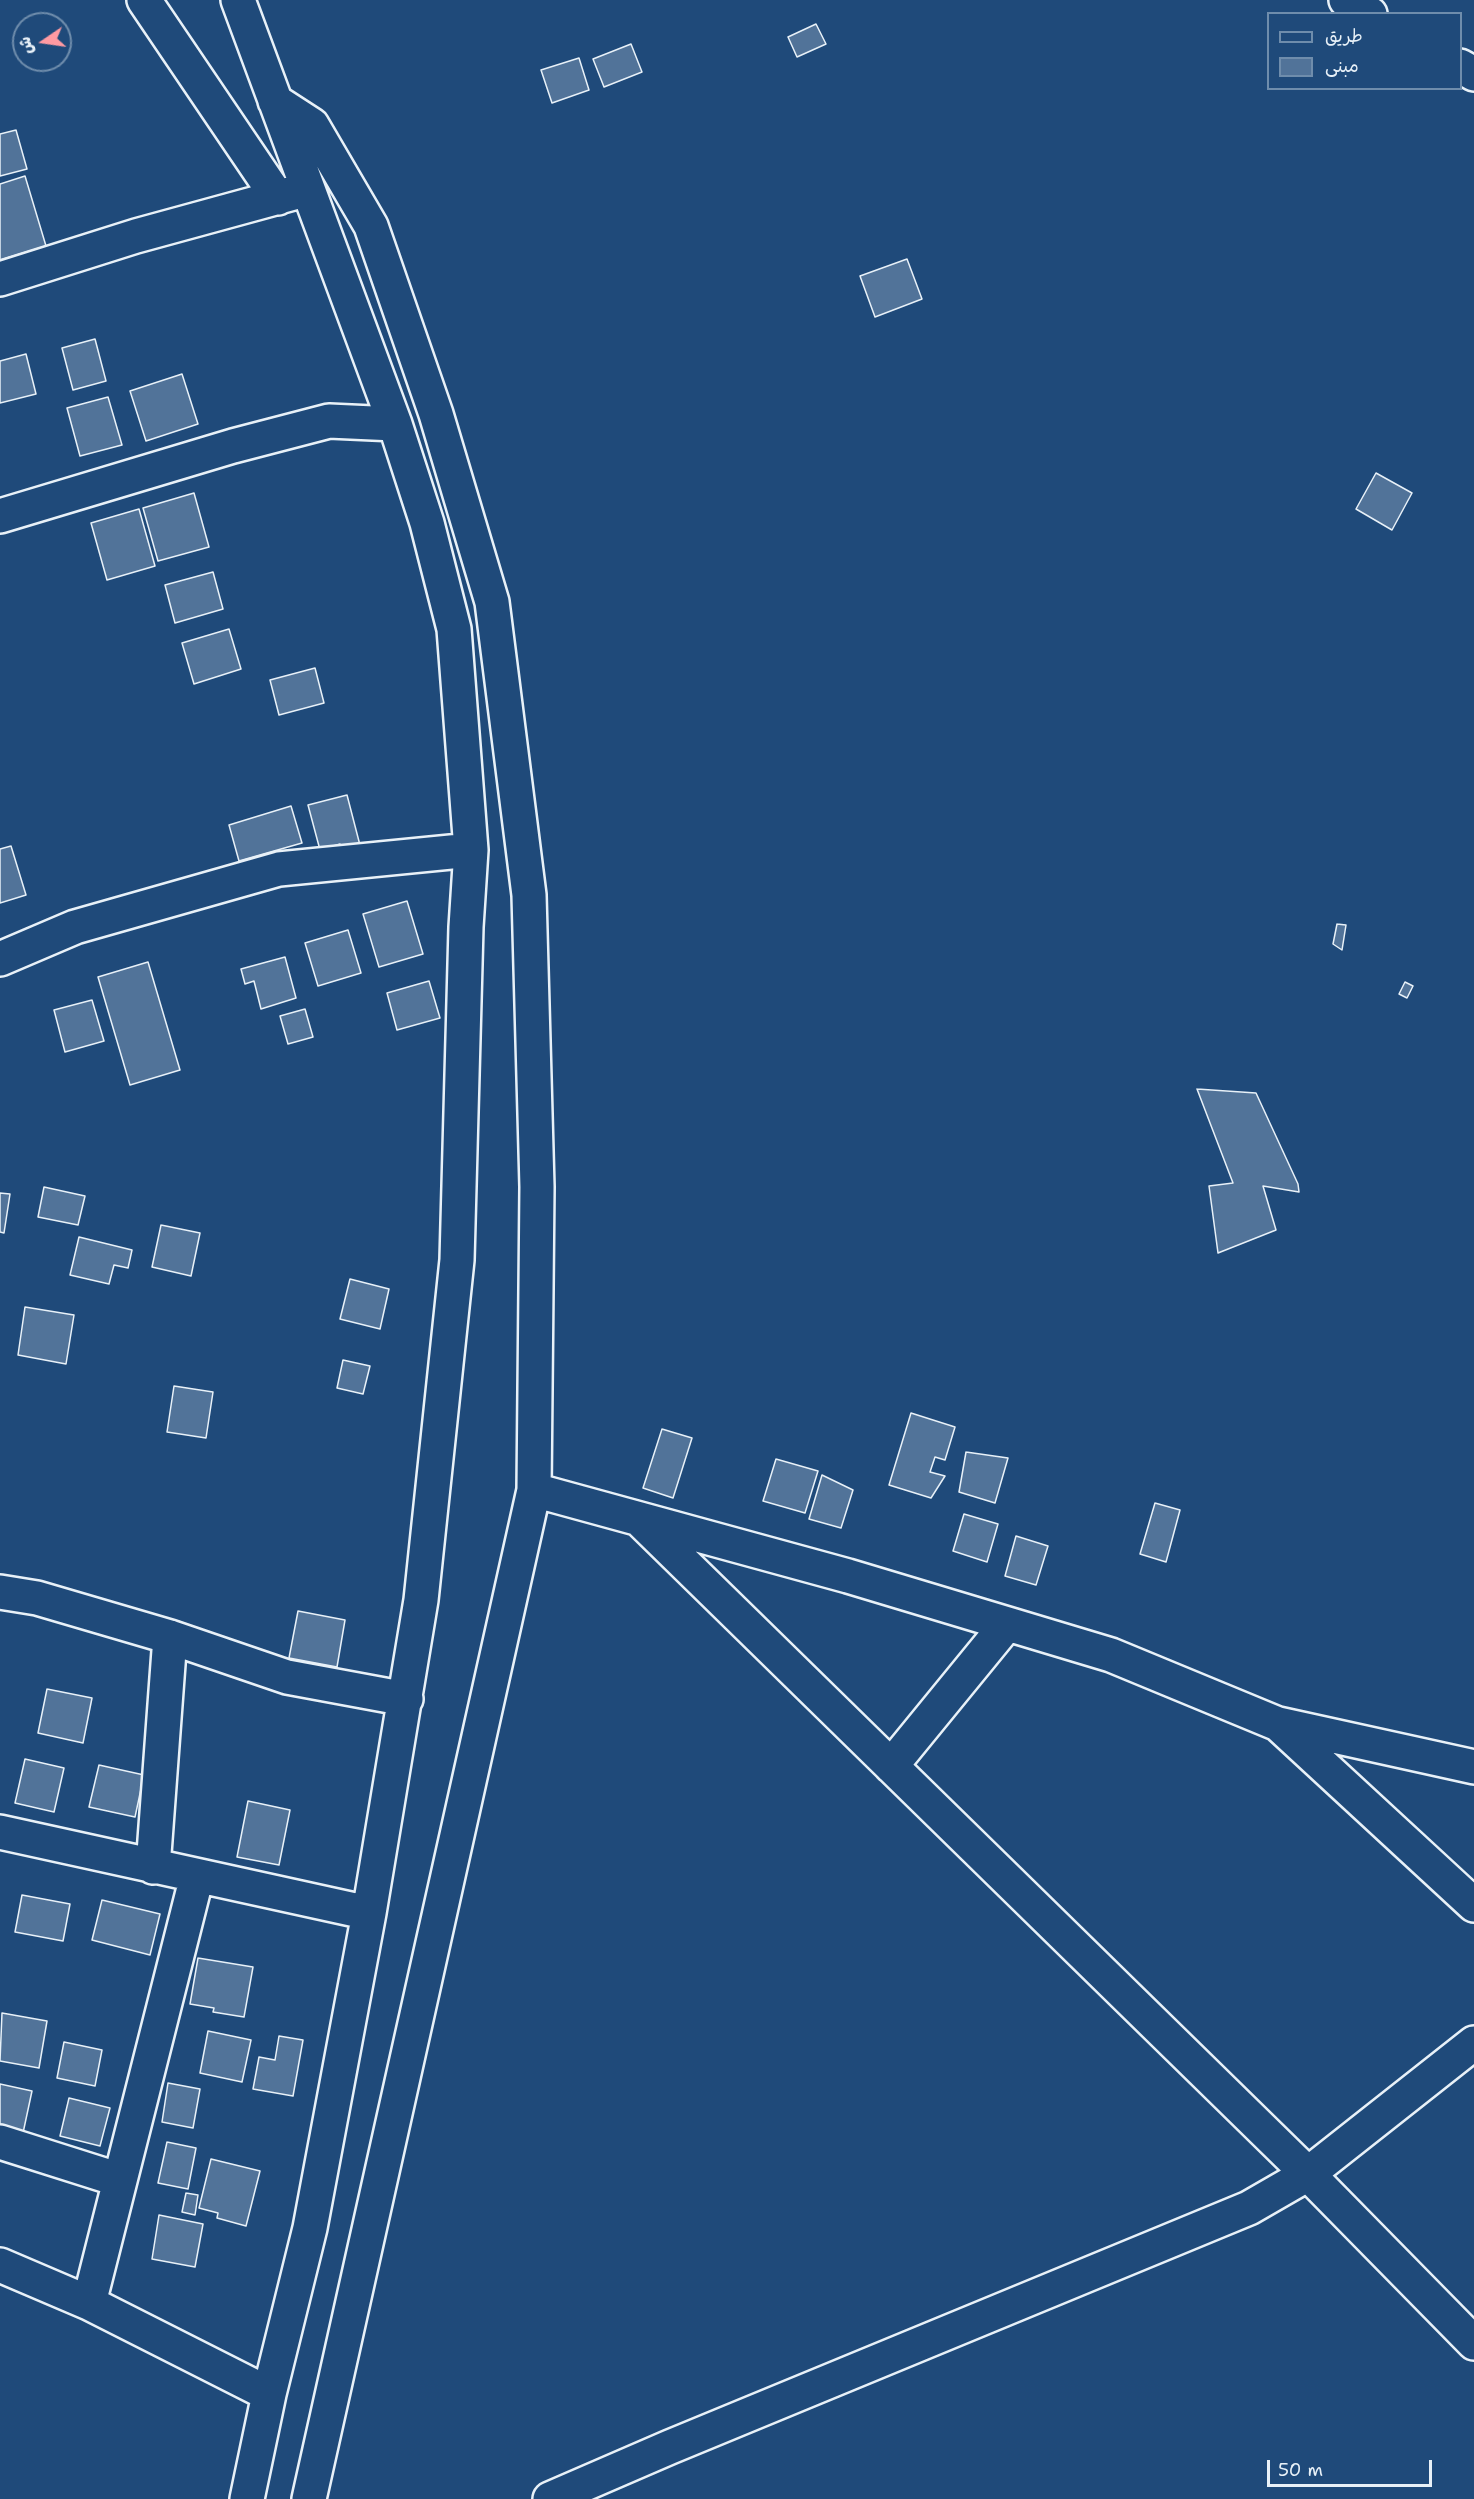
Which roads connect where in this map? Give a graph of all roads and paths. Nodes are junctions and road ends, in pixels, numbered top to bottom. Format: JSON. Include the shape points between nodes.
{"nodes":[{"id":1,"x":144,"y":0,"type":"edge"},
{"id":2,"x":238,"y":0,"type":"edge"},
{"id":3,"x":1346,"y":0,"type":"edge"},
{"id":4,"x":1367,"y":12,"type":"edge"},
{"id":5,"x":275,"y":101,"type":"junction"},
{"id":6,"x":293,"y":193,"type":"junction"},
{"id":7,"x":0,"y":279,"type":"edge"},
{"id":8,"x":395,"y":424,"type":"junction"},
{"id":9,"x":0,"y":516,"type":"edge"},
{"id":10,"x":471,"y":850,"type":"junction"},
{"id":11,"x":0,"y":959,"type":"edge"},
{"id":12,"x":534,"y":1490,"type":"junction"},
{"id":13,"x":639,"y":1519,"type":"junction"},
{"id":14,"x":0,"y":1592,"type":"edge"},
{"id":15,"x":1007,"y":1624,"type":"junction"},
{"id":16,"x":170,"y":1638,"type":"junction"},
{"id":17,"x":406,"y":1699,"type":"junction"},
{"id":18,"x":1278,"y":1724,"type":"junction"},
{"id":19,"x":891,"y":1766,"type":"junction"},
{"id":20,"x":1474,"y":1767,"type":"edge"},
{"id":21,"x":0,"y":1832,"type":"edge"},
{"id":22,"x":153,"y":1867,"type":"junction"},
{"id":23,"x":197,"y":1876,"type":"junction"},
{"id":24,"x":1474,"y":1905,"type":"edge"},
{"id":25,"x":369,"y":1913,"type":"junction"},
{"id":26,"x":1474,"y":2043,"type":"edge"},
{"id":27,"x":0,"y":2142,"type":"edge"},
{"id":28,"x":1308,"y":2174,"type":"junction"},
{"id":29,"x":120,"y":2180,"type":"junction"},
{"id":30,"x":0,"y":2265,"type":"edge"},
{"id":31,"x":89,"y":2303,"type":"junction"},
{"id":32,"x":1474,"y":2343,"type":"edge"},
{"id":33,"x":269,"y":2394,"type":"junction"},
{"id":34,"x":247,"y":2499,"type":"edge"},
{"id":35,"x":309,"y":2499,"type":"edge"},
{"id":36,"x":550,"y":2499,"type":"edge"}],
"edges":[{"from":1,"to":6,"type":"street","via":[[184,62]]},
{"from":2,"to":5,"type":"street"},
{"from":3,"to":4,"type":"street"},
{"from":5,"to":6,"type":"street"},
{"from":5,"to":12,"type":"street","via":[[312,125],[372,226],[436,414],[492,602],[529,895],[537,1187]]},
{"from":6,"to":7,"type":"street","via":[[135,236]]},
{"from":6,"to":8,"type":"street"},
{"from":8,"to":9,"type":"street","via":[[329,421]]},
{"from":8,"to":10,"type":"street","via":[[427,523],[454,629]]},
{"from":10,"to":11,"type":"street","via":[[279,869],[75,927]]},
{"from":10,"to":17,"type":"street","via":[[458,1260],[422,1600]]},
{"from":12,"to":13,"type":"street"},
{"from":12,"to":35,"type":"street"},
{"from":13,"to":15,"type":"street"},
{"from":13,"to":19,"type":"street"},
{"from":14,"to":16,"type":"street","via":[[37,1598]]},
{"from":15,"to":18,"type":"street","via":[[1111,1655]]},
{"from":15,"to":19,"type":"street"},
{"from":16,"to":17,"type":"street","via":[[287,1677]]},
{"from":16,"to":22,"type":"street"},
{"from":17,"to":25,"type":"street"},
{"from":18,"to":20,"type":"street"},
{"from":18,"to":24,"type":"street"},
{"from":19,"to":28,"type":"street"},
{"from":21,"to":22,"type":"street"},
{"from":22,"to":23,"type":"street"},
{"from":23,"to":25,"type":"street"},
{"from":23,"to":29,"type":"street"},
{"from":25,"to":33,"type":"street","via":[[310,2228]]},
{"from":26,"to":28,"type":"street"},
{"from":27,"to":29,"type":"street"},
{"from":28,"to":32,"type":"street"},
{"from":28,"to":36,"type":"street","via":[[1249,2208]]},
{"from":29,"to":31,"type":"street"},
{"from":30,"to":31,"type":"street"},
{"from":31,"to":33,"type":"street"},
{"from":33,"to":34,"type":"street"}]}
